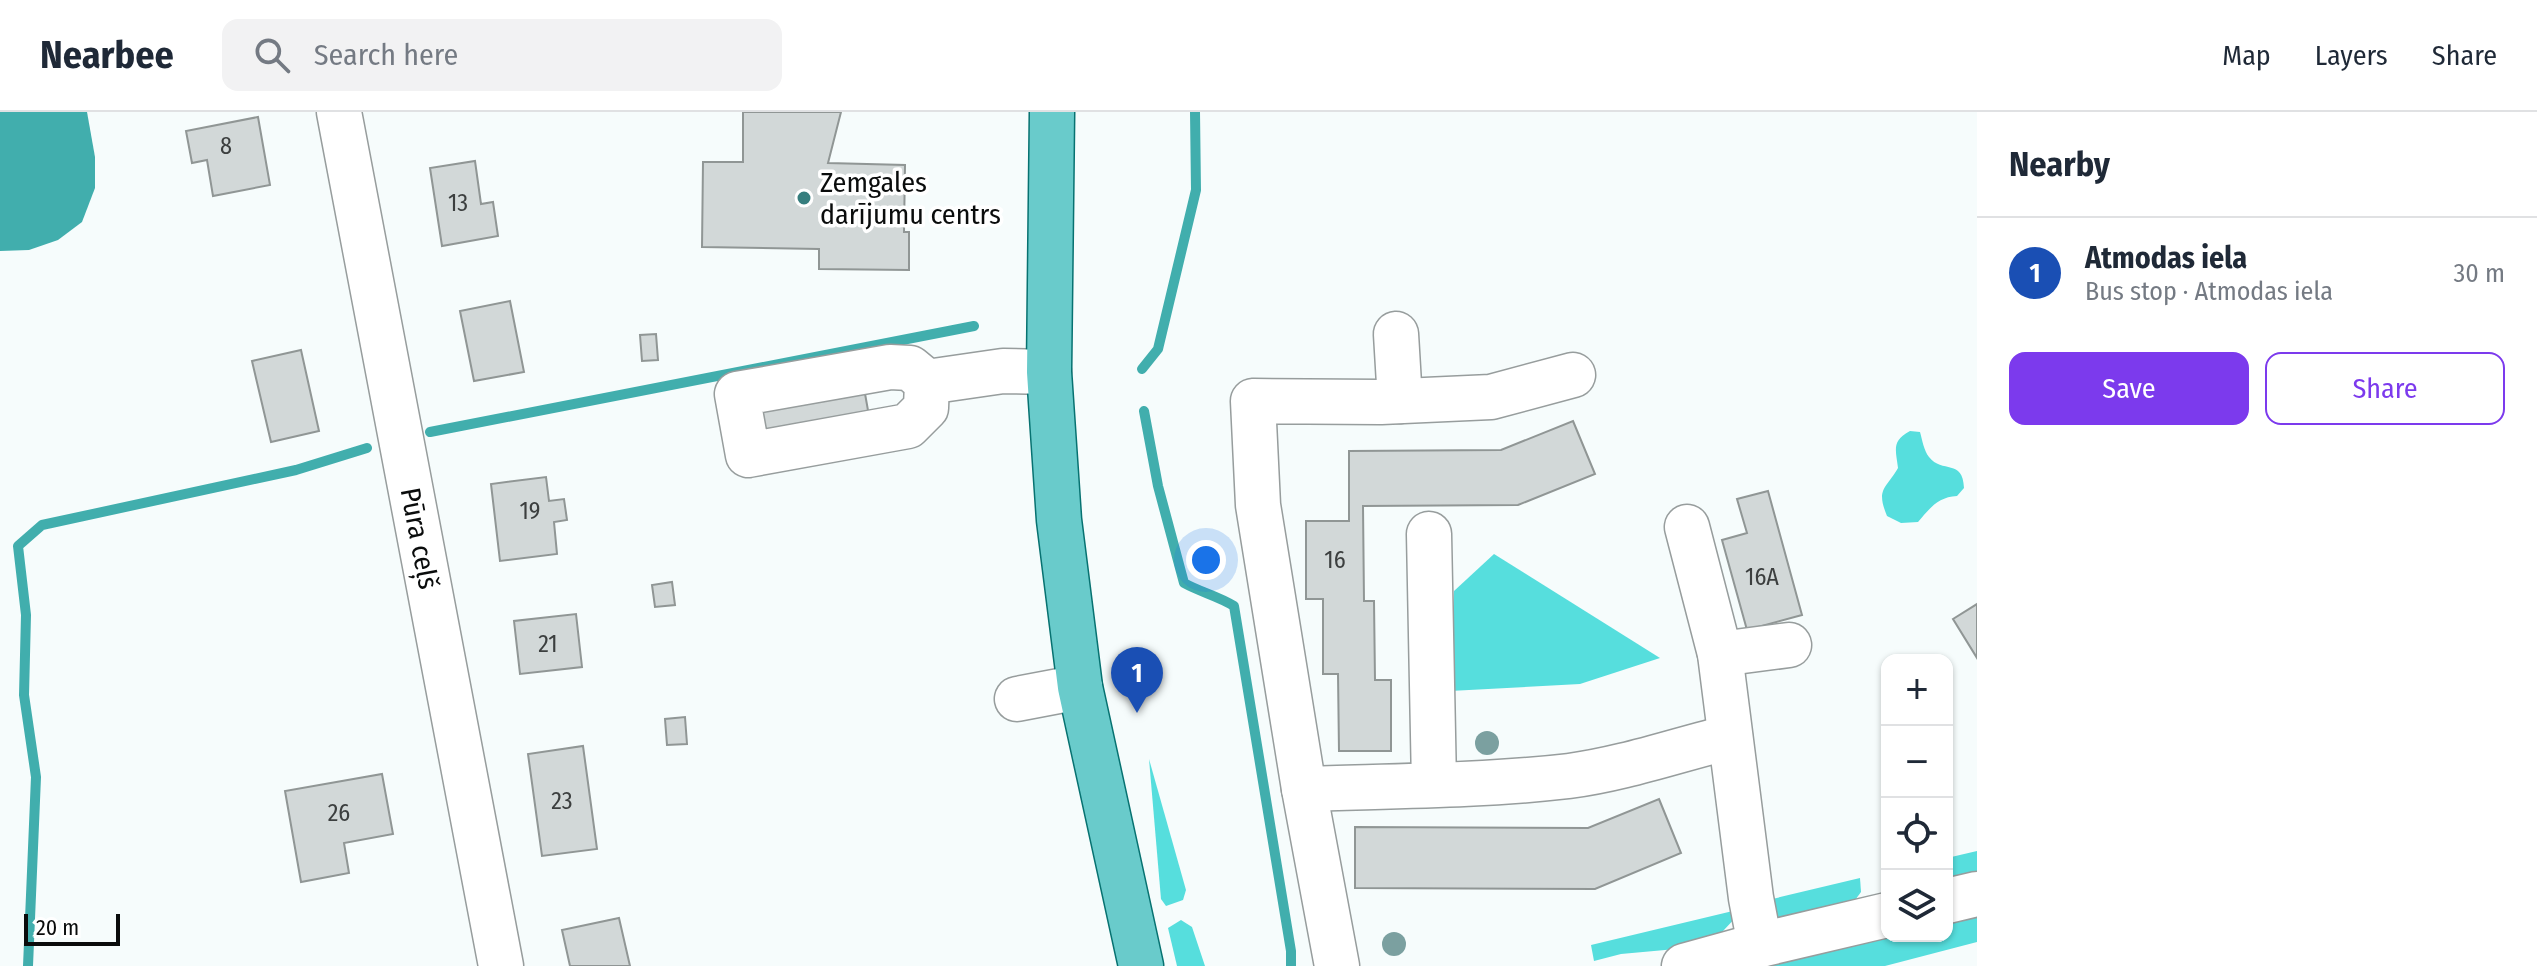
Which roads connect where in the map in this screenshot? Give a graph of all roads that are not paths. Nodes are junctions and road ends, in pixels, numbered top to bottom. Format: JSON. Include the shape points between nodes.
{"nodes":[{"id":1,"x":339,"y":112,"type":"edge"},
{"id":2,"x":1052,"y":112,"type":"edge"},
{"id":3,"x":1396,"y":334,"type":"dead end"},
{"id":4,"x":1049,"y":372,"type":"junction"},
{"id":5,"x":1573,"y":375,"type":"dead end"},
{"id":6,"x":927,"y":382,"type":"dead end"},
{"id":7,"x":1400,"y":401,"type":"junction"},
{"id":8,"x":1687,"y":527,"type":"dead end"},
{"id":9,"x":1429,"y":534,"type":"dead end"},
{"id":10,"x":1789,"y":645,"type":"dead end"},
{"id":11,"x":1720,"y":654,"type":"junction"},
{"id":12,"x":1080,"y":687,"type":"junction"},
{"id":13,"x":1017,"y":699,"type":"dead end"},
{"id":14,"x":1730,"y":737,"type":"junction"},
{"id":15,"x":1434,"y":784,"type":"junction"},
{"id":16,"x":1304,"y":789,"type":"junction"},
{"id":17,"x":1977,"y":894,"type":"edge"},
{"id":18,"x":1953,"y":900,"type":"edge"},
{"id":19,"x":1881,"y":916,"type":"edge"},
{"id":20,"x":1760,"y":945,"type":"junction"},
{"id":21,"x":501,"y":966,"type":"edge"},
{"id":22,"x":1141,"y":966,"type":"edge"},
{"id":23,"x":1337,"y":966,"type":"edge"},
{"id":24,"x":1684,"y":966,"type":"edge"}],
"edges":[{"from":1,"to":21,"type":"street","name":"Pūra ceļš"},
{"from":2,"to":4,"type":"main road"},
{"from":3,"to":7,"type":"street"},
{"from":4,"to":6,"type":"street","via":[[1003,371]]},
{"from":4,"to":12,"type":"main road","via":[[1059,520]]},
{"from":5,"to":7,"type":"street","via":[[1491,397]]},
{"from":7,"to":16,"type":"street","via":[[1253,401],[1258,505]]},
{"from":8,"to":11,"type":"street"},
{"from":9,"to":15,"type":"street"},
{"from":10,"to":11,"type":"street"},
{"from":11,"to":14,"type":"street"},
{"from":12,"to":13,"type":"street"},
{"from":12,"to":22,"type":"main road"},
{"from":14,"to":15,"type":"street","via":[[1570,776]]},
{"from":14,"to":20,"type":"street"},
{"from":15,"to":16,"type":"street"},
{"from":16,"to":23,"type":"street"},
{"from":17,"to":18,"type":"street"},
{"from":19,"to":20,"type":"street"},
{"from":20,"to":24,"type":"street"}]}
